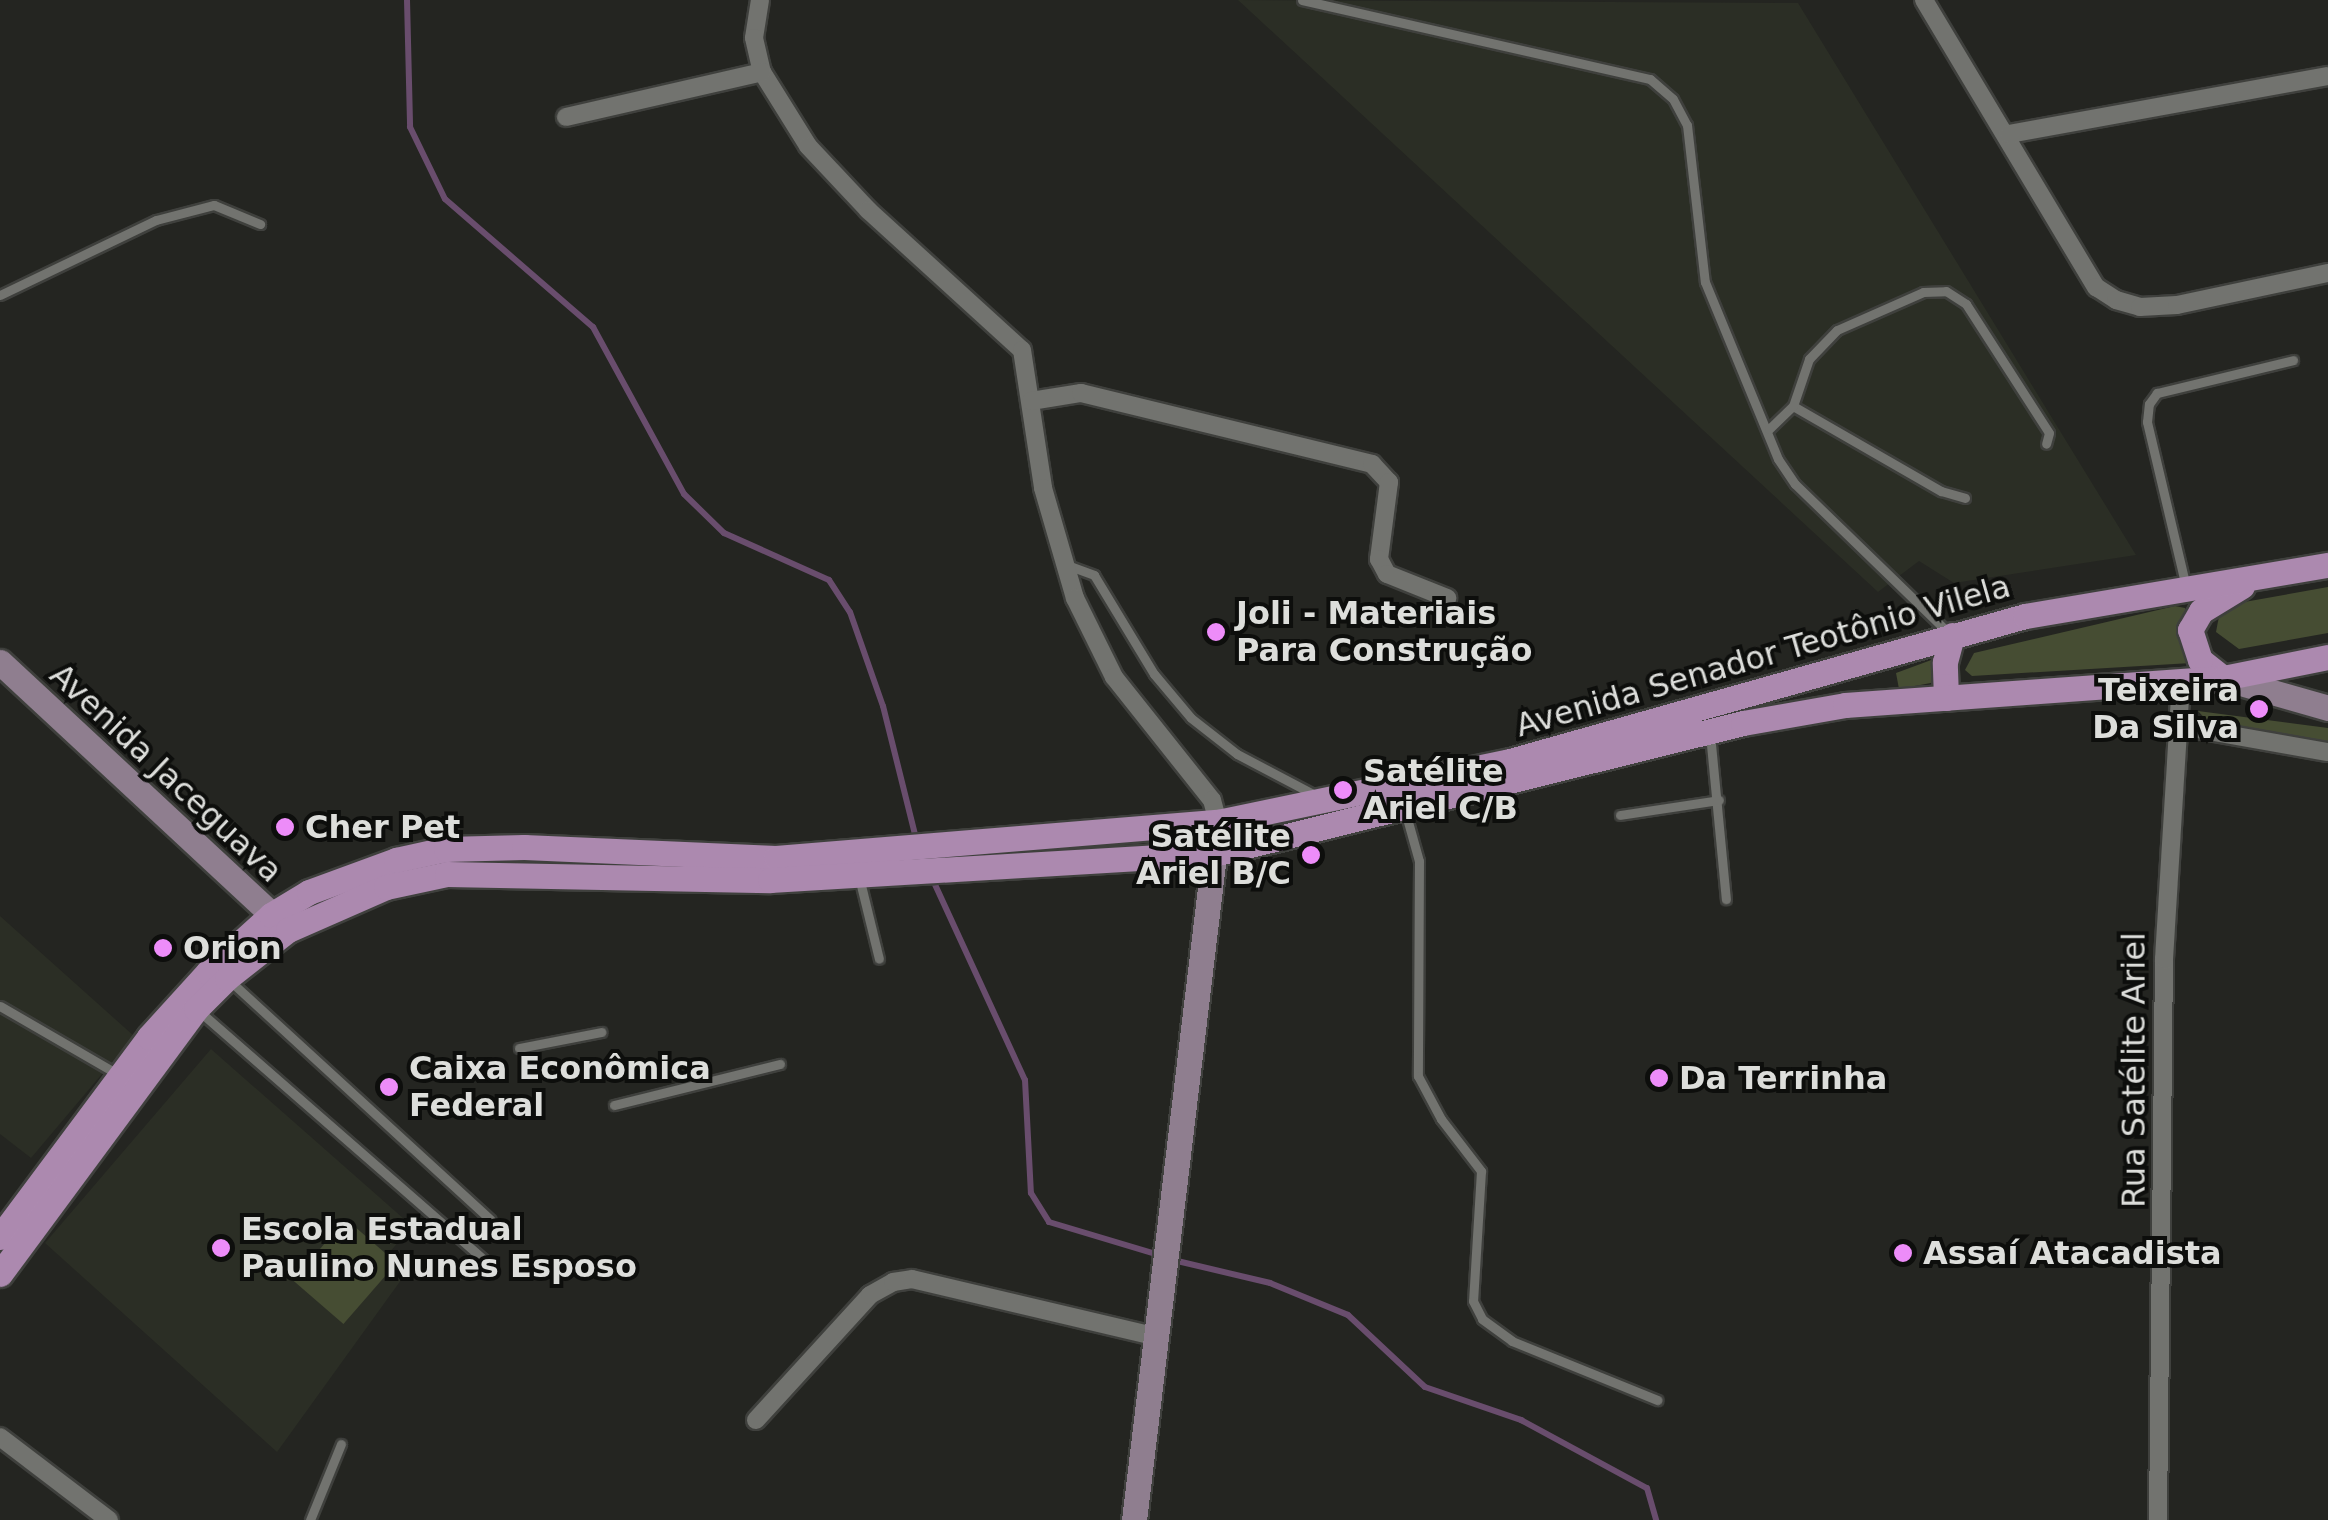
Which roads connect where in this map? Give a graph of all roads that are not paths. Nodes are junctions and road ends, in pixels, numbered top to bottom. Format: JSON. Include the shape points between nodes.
{"nodes":[{"id":1,"x":760,"y":0,"type":"edge"},
{"id":2,"x":1302,"y":0,"type":"edge"},
{"id":3,"x":1924,"y":0,"type":"edge"},
{"id":4,"x":762,"y":72,"type":"junction"},
{"id":5,"x":2328,"y":76,"type":"edge"},
{"id":6,"x":566,"y":118,"type":"dead end"},
{"id":7,"x":2009,"y":134,"type":"junction"},
{"id":8,"x":260,"y":224,"type":"dead end"},
{"id":9,"x":2328,"y":272,"type":"edge"},
{"id":10,"x":0,"y":294,"type":"edge"},
{"id":11,"x":2293,"y":360,"type":"dead end"},
{"id":12,"x":1031,"y":400,"type":"junction"},
{"id":13,"x":1793,"y":406,"type":"junction"},
{"id":14,"x":1769,"y":429,"type":"junction"},
{"id":15,"x":2046,"y":444,"type":"dead end"},
{"id":16,"x":1965,"y":498,"type":"dead end"},
{"id":17,"x":1065,"y":564,"type":"junction"},
{"id":18,"x":2328,"y":565,"type":"edge"},
{"id":19,"x":2263,"y":574,"type":"junction"},
{"id":20,"x":2187,"y":589,"type":"junction"},
{"id":21,"x":1447,"y":598,"type":"dead end"},
{"id":22,"x":1952,"y":636,"type":"junction"},
{"id":23,"x":2328,"y":658,"type":"edge"},
{"id":24,"x":0,"y":662,"type":"edge"},
{"id":25,"x":2223,"y":678,"type":"junction"},
{"id":26,"x":2180,"y":682,"type":"junction"},
{"id":27,"x":1946,"y":698,"type":"junction"},
{"id":28,"x":2328,"y":708,"type":"edge"},
{"id":29,"x":2180,"y":726,"type":"junction"},
{"id":30,"x":1710,"y":732,"type":"junction"},
{"id":31,"x":2328,"y":752,"type":"edge"},
{"id":32,"x":1322,"y":800,"type":"junction"},
{"id":33,"x":1719,"y":800,"type":"junction"},
{"id":34,"x":1404,"y":811,"type":"junction"},
{"id":35,"x":1620,"y":816,"type":"dead end"},
{"id":36,"x":1218,"y":822,"type":"junction"},
{"id":37,"x":1214,"y":854,"type":"junction"},
{"id":38,"x":939,"y":858,"type":"junction"},
{"id":39,"x":893,"y":863,"type":"junction"},
{"id":40,"x":526,"y":868,"type":"junction"},
{"id":41,"x":858,"y":875,"type":"junction"},
{"id":42,"x":1726,"y":899,"type":"dead end"},
{"id":43,"x":280,"y":922,"type":"junction"},
{"id":44,"x":880,"y":959,"type":"dead end"},
{"id":45,"x":227,"y":978,"type":"junction"},
{"id":46,"x":0,"y":1006,"type":"edge"},
{"id":47,"x":196,"y":1009,"type":"junction"},
{"id":48,"x":600,"y":1032,"type":"dead end"},
{"id":49,"x":519,"y":1048,"type":"dead end"},
{"id":50,"x":780,"y":1064,"type":"dead end"},
{"id":51,"x":121,"y":1077,"type":"junction"},
{"id":52,"x":614,"y":1105,"type":"dead end"},
{"id":53,"x":491,"y":1220,"type":"dead end"},
{"id":54,"x":0,"y":1237,"type":"edge"},
{"id":55,"x":489,"y":1264,"type":"dead end"},
{"id":56,"x":0,"y":1274,"type":"edge"},
{"id":57,"x":1154,"y":1336,"type":"junction"},
{"id":58,"x":1657,"y":1400,"type":"dead end"},
{"id":59,"x":756,"y":1420,"type":"dead end"},
{"id":60,"x":0,"y":1438,"type":"edge"},
{"id":61,"x":340,"y":1444,"type":"dead end"},
{"id":62,"x":109,"y":1520,"type":"edge"},
{"id":63,"x":310,"y":1520,"type":"edge"},
{"id":64,"x":1134,"y":1520,"type":"edge"},
{"id":65,"x":2158,"y":1520,"type":"edge"}],
"edges":[{"from":1,"to":4,"type":"street","via":[[754,38]]},
{"from":2,"to":14,"type":"lane","via":[[1650,79],[1673,99],[1688,125],[1693,224],[1705,282]]},
{"from":3,"to":7,"type":"street"},
{"from":4,"to":6,"type":"street"},
{"from":4,"to":12,"type":"street","via":[[825,168],[1022,350]]},
{"from":5,"to":7,"type":"street"},
{"from":7,"to":9,"type":"street","via":[[2096,287],[2140,308]]},
{"from":8,"to":10,"type":"lane","via":[[214,205],[156,220]]},
{"from":11,"to":20,"type":"lane","via":[[2157,392],[2150,404],[2147,422]]},
{"from":12,"to":17,"type":"street","via":[[1043,488]]},
{"from":12,"to":21,"type":"street","via":[[1081,393],[1372,464],[1390,482],[1379,559],[1387,574]]},
{"from":13,"to":14,"type":"lane"},
{"from":13,"to":15,"type":"lane","via":[[1809,359],[1838,330],[1923,292],[1946,291],[1966,304],[2050,432]]},
{"from":13,"to":16,"type":"lane","via":[[1941,491]]},
{"from":14,"to":22,"type":"lane","via":[[1795,484]]},
{"from":17,"to":32,"type":"lane","via":[[1094,576],[1154,674],[1191,718],[1238,754]]},
{"from":17,"to":36,"type":"street","via":[[1114,678],[1212,800]]},
{"from":18,"to":19,"type":"main road","name":"Avenida Senador Teotônio Vilela"},
{"from":19,"to":20,"type":"main road","name":"Avenida Senador Teotônio Vilela"},
{"from":19,"to":25,"type":"main road","via":[[2194,619],[2192,644]]},
{"from":20,"to":22,"type":"main road","name":"Avenida Senador Teotônio Vilela","via":[[2025,616]]},
{"from":22,"to":27,"type":"main road"},
{"from":22,"to":32,"type":"main road","name":"Avenida Senador Teotônio Vilela","via":[[1528,756]]},
{"from":23,"to":25,"type":"main road","name":"Avenida Senador Teotônio Vilela"},
{"from":24,"to":43,"type":"main road","name":"Avenida Jaceguava"},
{"from":25,"to":26,"type":"main road","name":"Avenida Senador Teotônio Vilela"},
{"from":25,"to":28,"type":"main road"},
{"from":26,"to":27,"type":"main road","name":"Avenida Senador Teotônio Vilela"},
{"from":26,"to":29,"type":"street","name":"Rua Satélite Ariel"},
{"from":27,"to":30,"type":"main road","name":"Avenida Senador Teotônio Vilela","via":[[1845,705]]},
{"from":29,"to":31,"type":"street"},
{"from":29,"to":65,"type":"street","name":"Rua Satélite Ariel","via":[[2166,904]]},
{"from":30,"to":33,"type":"lane"},
{"from":30,"to":34,"type":"main road","name":"Avenida Senador Teotônio Vilela"},
{"from":32,"to":36,"type":"main road","name":"Avenida Senador Teotônio Vilela"},
{"from":33,"to":35,"type":"lane"},
{"from":33,"to":42,"type":"lane"},
{"from":34,"to":37,"type":"main road","name":"Avenida Senador Teotônio Vilela"},
{"from":34,"to":58,"type":"lane","via":[[1419,860],[1418,1076],[1440,1120],[1481,1171],[1472,1301],[1482,1320],[1512,1341]]},
{"from":36,"to":37,"type":"main road"},
{"from":36,"to":38,"type":"main road","name":"Avenida Senador Teotônio Vilela"},
{"from":37,"to":38,"type":"main road","name":"Avenida Senador Teotônio Vilela"},
{"from":37,"to":57,"type":"main road"},
{"from":38,"to":39,"type":"main road"},
{"from":39,"to":40,"type":"main road","via":[[776,858]]},
{"from":39,"to":41,"type":"main road"},
{"from":40,"to":41,"type":"main road","via":[[770,880]]},
{"from":40,"to":43,"type":"main road","via":[[386,887]]},
{"from":41,"to":44,"type":"lane"},
{"from":43,"to":45,"type":"main road"},
{"from":43,"to":51,"type":"main road","via":[[208,972]]},
{"from":45,"to":47,"type":"main road"},
{"from":45,"to":53,"type":"lane"},
{"from":46,"to":51,"type":"lane"},
{"from":47,"to":55,"type":"lane"},
{"from":47,"to":56,"type":"main road"},
{"from":48,"to":49,"type":"lane"},
{"from":50,"to":52,"type":"lane"},
{"from":51,"to":54,"type":"main road"},
{"from":57,"to":59,"type":"street","via":[[912,1280],[892,1282],[870,1296]]},
{"from":57,"to":64,"type":"main road"},
{"from":60,"to":62,"type":"street"},
{"from":61,"to":63,"type":"lane"}]}
